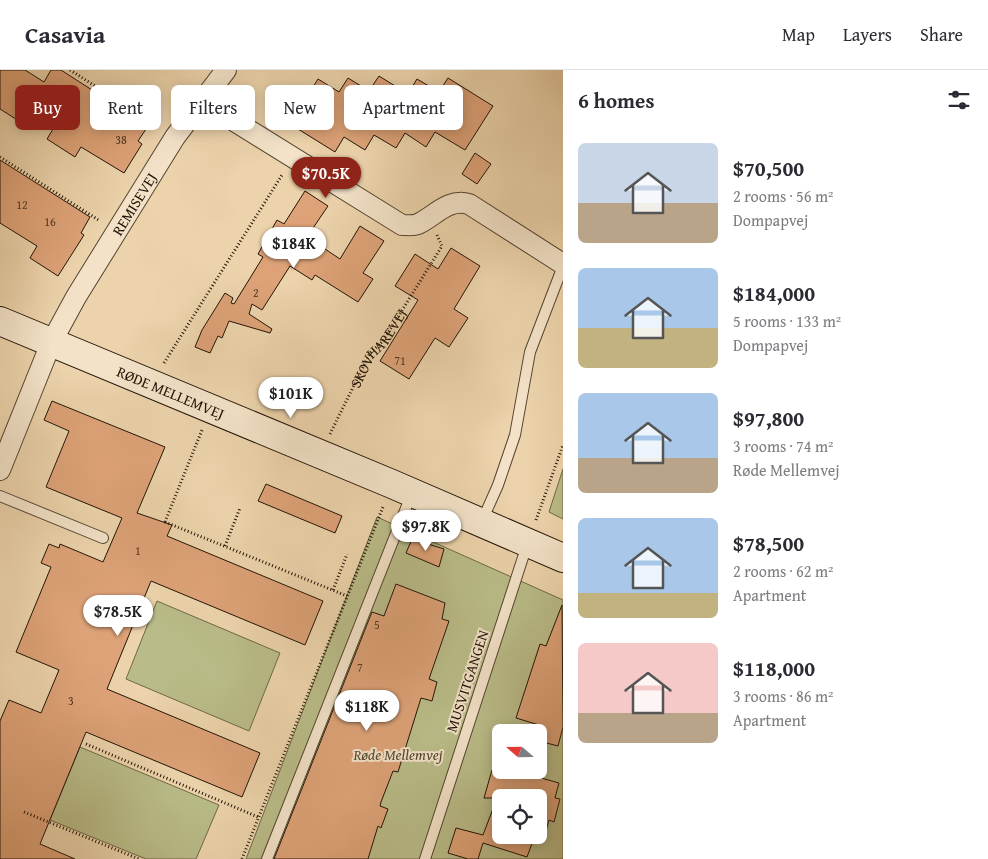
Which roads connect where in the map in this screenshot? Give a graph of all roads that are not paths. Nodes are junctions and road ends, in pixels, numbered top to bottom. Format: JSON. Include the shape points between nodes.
{"nodes":[{"id":1,"x":226,"y":70,"type":"edge"},
{"id":2,"x":214,"y":85,"type":"edge"},
{"id":3,"x":180,"y":130,"type":"edge"},
{"id":4,"x":248,"y":130,"type":"edge"},
{"id":5,"x":563,"y":265,"type":"edge"},
{"id":6,"x":0,"y":321,"type":"edge"},
{"id":7,"x":52,"y":343,"type":"junction"},
{"id":8,"x":0,"y":470,"type":"edge"},
{"id":9,"x":402,"y":488,"type":"junction"},
{"id":10,"x":0,"y":496,"type":"edge"},
{"id":11,"x":481,"y":522,"type":"junction"},
{"id":12,"x":103,"y":538,"type":"dead end"},
{"id":13,"x":528,"y":542,"type":"junction"},
{"id":14,"x":563,"y":558,"type":"edge"},
{"id":15,"x":267,"y":859,"type":"edge"},
{"id":16,"x":425,"y":859,"type":"edge"}],
"edges":[{"from":1,"to":2,"type":"street","name":"REMISEVEJ"},
{"from":3,"to":7,"type":"street","name":"REMISEVEJ","via":[[76,297]]},
{"from":4,"to":5,"type":"street","via":[[402,226],[416,225],[460,201]]},
{"from":5,"to":11,"type":"lane","via":[[530,352],[514,434],[498,485]]},
{"from":6,"to":7,"type":"street","name":"RØDE MELLEMVEJ"},
{"from":7,"to":8,"type":"street","name":"REMISEVEJ"},
{"from":7,"to":9,"type":"street","name":"RØDE MELLEMVEJ"},
{"from":9,"to":11,"type":"street","name":"RØDE MELLEMVEJ"},
{"from":9,"to":15,"type":"lane"},
{"from":10,"to":12,"type":"lane"},
{"from":11,"to":13,"type":"street","name":"RØDE MELLEMVEJ"},
{"from":13,"to":14,"type":"street","name":"RØDE MELLEMVEJ"},
{"from":13,"to":16,"type":"lane","name":"MUSVITGANGEN"}]}
